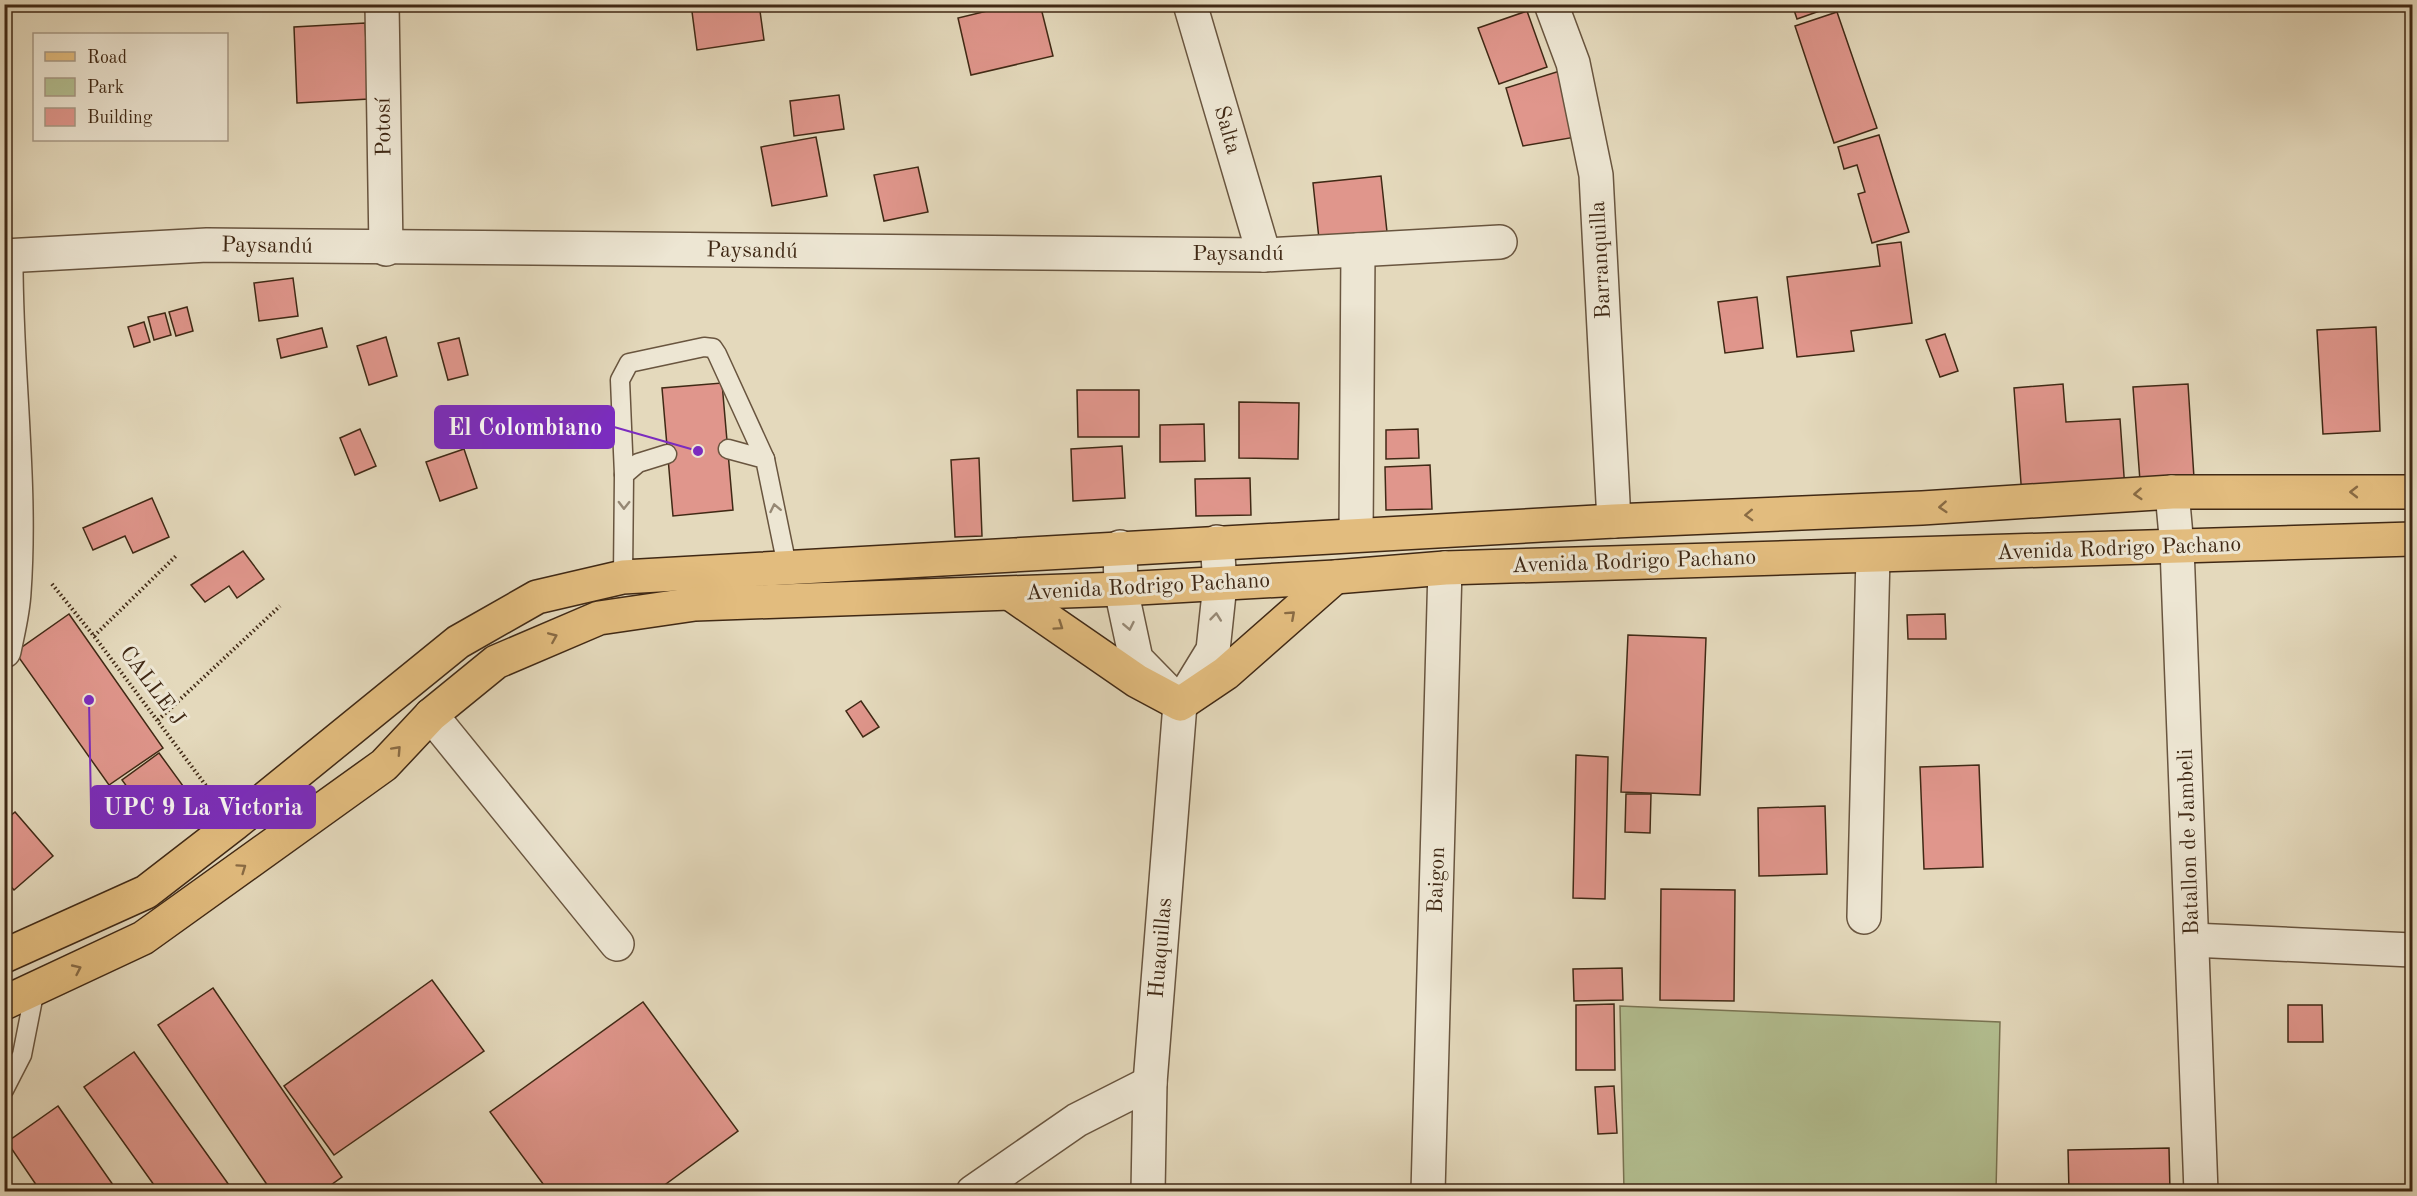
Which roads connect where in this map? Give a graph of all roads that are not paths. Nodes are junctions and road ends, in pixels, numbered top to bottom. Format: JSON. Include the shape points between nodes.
{"nodes":[{"id":1,"x":382,"y":4,"type":"edge"},
{"id":2,"x":1190,"y":4,"type":"edge"},
{"id":3,"x":1551,"y":4,"type":"edge"},
{"id":4,"x":1500,"y":242,"type":"dead end"},
{"id":5,"x":386,"y":249,"type":"junction"},
{"id":6,"x":1358,"y":250,"type":"junction"},
{"id":7,"x":5,"y":255,"type":"edge"},
{"id":8,"x":1264,"y":255,"type":"junction"},
{"id":9,"x":728,"y":449,"type":"dead end"},
{"id":10,"x":667,"y":454,"type":"dead end"},
{"id":11,"x":765,"y":459,"type":"junction"},
{"id":12,"x":624,"y":475,"type":"junction"},
{"id":13,"x":2172,"y":492,"type":"junction"},
{"id":14,"x":2412,"y":492,"type":"edge"},
{"id":15,"x":1614,"y":521,"type":"junction"},
{"id":16,"x":1356,"y":535,"type":"junction"},
{"id":17,"x":2412,"y":539,"type":"edge"},
{"id":18,"x":1217,"y":542,"type":"junction"},
{"id":19,"x":1120,"y":547,"type":"junction"},
{"id":20,"x":2177,"y":547,"type":"junction"},
{"id":21,"x":1873,"y":556,"type":"junction"},
{"id":22,"x":787,"y":566,"type":"junction"},
{"id":23,"x":1445,"y":567,"type":"junction"},
{"id":24,"x":623,"y":577,"type":"junction"},
{"id":25,"x":1335,"y":577,"type":"junction"},
{"id":26,"x":1220,"y":584,"type":"junction"},
{"id":27,"x":1122,"y":589,"type":"junction"},
{"id":28,"x":1011,"y":594,"type":"junction"},
{"id":29,"x":4,"y":651,"type":"edge"},
{"id":30,"x":1180,"y":704,"type":"junction"},
{"id":31,"x":431,"y":715,"type":"junction"},
{"id":32,"x":1864,"y":917,"type":"dead end"},
{"id":33,"x":2192,"y":940,"type":"junction"},
{"id":34,"x":617,"y":944,"type":"dead end"},
{"id":35,"x":2412,"y":950,"type":"edge"},
{"id":36,"x":4,"y":956,"type":"edge"},
{"id":37,"x":35,"y":989,"type":"junction"},
{"id":38,"x":4,"y":1003,"type":"edge"},
{"id":39,"x":1150,"y":1083,"type":"junction"},
{"id":40,"x":4,"y":1090,"type":"edge"},
{"id":41,"x":973,"y":1191,"type":"edge"},
{"id":42,"x":1148,"y":1191,"type":"edge"},
{"id":43,"x":1428,"y":1191,"type":"edge"},
{"id":44,"x":2201,"y":1191,"type":"edge"}],
"edges":[{"from":1,"to":5,"type":"street","name":"Potosí"},
{"from":2,"to":8,"type":"street","name":"Salta"},
{"from":3,"to":15,"type":"street","name":"Barranquilla","via":[[1573,63],[1596,175]]},
{"from":4,"to":6,"type":"street","name":"Paysandú"},
{"from":5,"to":7,"type":"street","name":"Paysandú","via":[[207,245]]},
{"from":5,"to":8,"type":"street","name":"Paysandú"},
{"from":6,"to":8,"type":"street","name":"Paysandú"},
{"from":6,"to":16,"type":"street"},
{"from":7,"to":29,"type":"street","via":[[16,513],[14,594]]},
{"from":9,"to":11,"type":"lane"},
{"from":10,"to":12,"type":"lane","via":[[638,463]]},
{"from":11,"to":12,"type":"lane","via":[[717,354],[713,348],[704,347],[629,363],[624,369],[620,380]]},
{"from":22,"to":11,"type":"lane","one_way":true},
{"from":12,"to":24,"type":"lane","one_way":true},
{"from":14,"to":13,"type":"main road","name":"Avenida Rodrigo Pachano","one_way":true},
{"from":13,"to":15,"type":"main road","name":"Avenida Rodrigo Pachano","one_way":true,"via":[[1922,508]]},
{"from":13,"to":20,"type":"street","name":"Batallon de Jambeli"},
{"from":15,"to":16,"type":"main road","name":"Avenida Rodrigo Pachano"},
{"from":16,"to":18,"type":"main road","name":"Avenida Rodrigo Pachano"},
{"from":17,"to":20,"type":"main road","name":"Avenida Rodrigo Pachano"},
{"from":18,"to":19,"type":"main road","name":"Avenida Rodrigo Pachano"},
{"from":18,"to":26,"type":"street"},
{"from":19,"to":22,"type":"main road","name":"Avenida Rodrigo Pachano"},
{"from":19,"to":27,"type":"street"},
{"from":20,"to":21,"type":"main road","name":"Avenida Rodrigo Pachano"},
{"from":20,"to":33,"type":"street","name":"Batallon de Jambeli"},
{"from":21,"to":23,"type":"main road","name":"Avenida Rodrigo Pachano"},
{"from":21,"to":32,"type":"street"},
{"from":22,"to":24,"type":"main road","name":"Avenida Rodrigo Pachano"},
{"from":23,"to":25,"type":"main road","name":"Avenida Rodrigo Pachano"},
{"from":23,"to":43,"type":"street","name":"Baigon"},
{"from":24,"to":36,"type":"main road","name":"Avenida Rodrigo Pachano","via":[[537,597],[458,642],[146,892]]},
{"from":25,"to":26,"type":"main road","name":"Avenida Rodrigo Pachano"},
{"from":30,"to":25,"type":"main road","one_way":true,"via":[[1226,673]]},
{"from":26,"to":27,"type":"main road","name":"Avenida Rodrigo Pachano"},
{"from":30,"to":26,"type":"street","one_way":true,"via":[[1213,650]]},
{"from":27,"to":28,"type":"main road","name":"Avenida Rodrigo Pachano"},
{"from":27,"to":30,"type":"street","one_way":true,"via":[[1136,660]]},
{"from":28,"to":30,"type":"main road","one_way":true,"via":[[1137,681]]},
{"from":31,"to":28,"type":"main road","name":"Avenida Rodrigo Pachano","one_way":true,"via":[[496,662],[599,618],[695,604]]},
{"from":30,"to":39,"type":"street","name":"Huaquillas"},
{"from":31,"to":34,"type":"street"},
{"from":37,"to":31,"type":"main road","name":"Avenida Rodrigo Pachano","one_way":true,"via":[[143,938],[384,765]]},
{"from":33,"to":35,"type":"street"},
{"from":33,"to":44,"type":"street","name":"Batallon de Jambeli"},
{"from":37,"to":38,"type":"main road","name":"Avenida Rodrigo Pachano"},
{"from":37,"to":40,"type":"lane","via":[[22,1054]]},
{"from":39,"to":41,"type":"street","via":[[1077,1120]]},
{"from":39,"to":42,"type":"street","name":"Huaquillas"}]}
